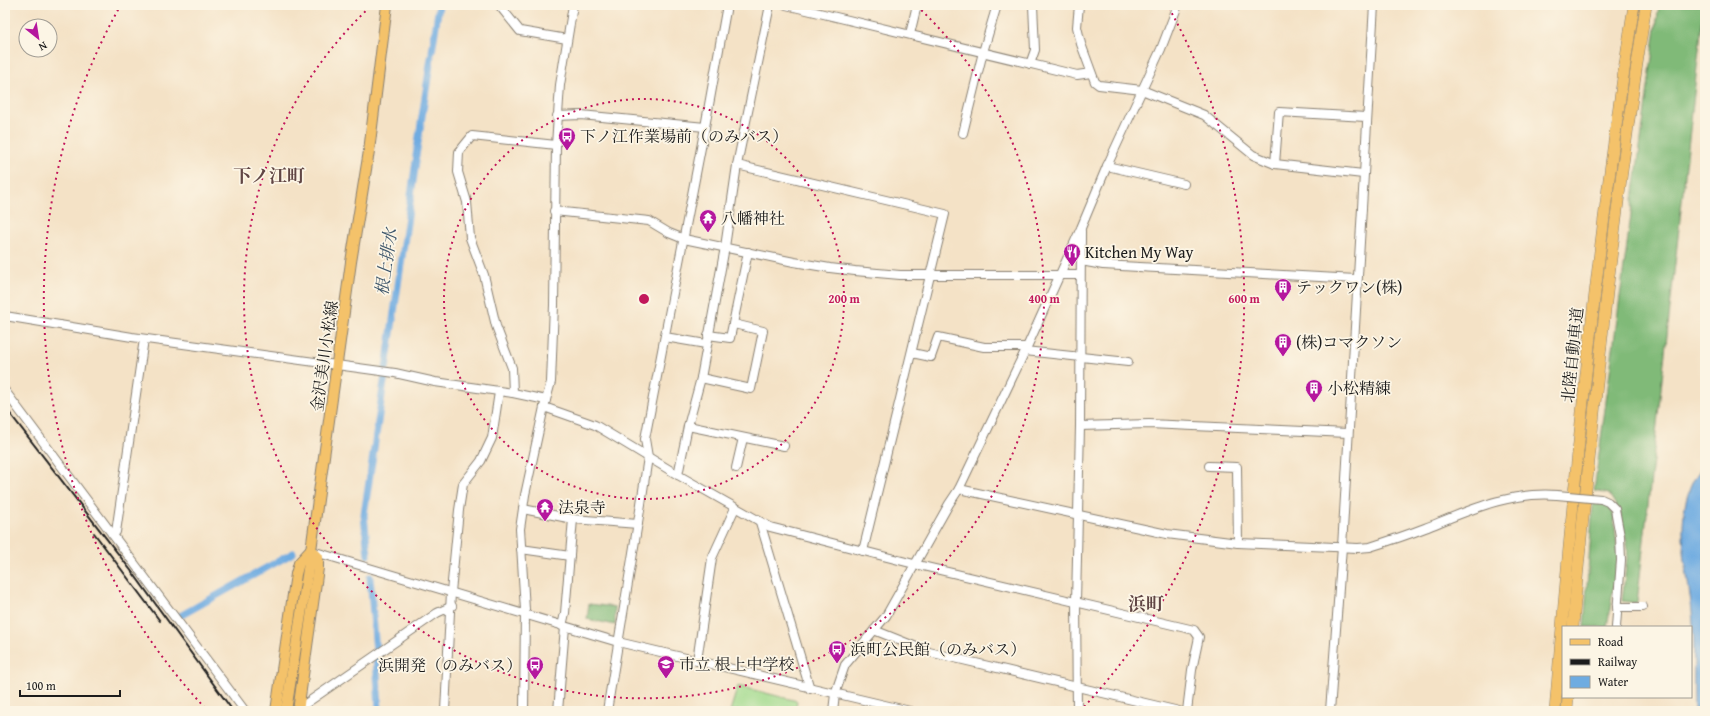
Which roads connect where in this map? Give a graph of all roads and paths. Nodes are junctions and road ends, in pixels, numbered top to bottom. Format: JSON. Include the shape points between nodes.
{"nodes":[{"id":1,"x":387,"y":5,"type":"edge"},
{"id":2,"x":499,"y":5,"type":"edge"},
{"id":3,"x":574,"y":5,"type":"edge"},
{"id":4,"x":727,"y":5,"type":"edge"},
{"id":5,"x":770,"y":5,"type":"edge"},
{"id":6,"x":786,"y":5,"type":"edge"},
{"id":7,"x":917,"y":5,"type":"edge"},
{"id":8,"x":997,"y":5,"type":"edge"},
{"id":9,"x":1033,"y":5,"type":"edge"},
{"id":10,"x":1079,"y":5,"type":"edge"},
{"id":11,"x":1178,"y":5,"type":"edge"},
{"id":12,"x":1374,"y":5,"type":"edge"},
{"id":13,"x":1634,"y":5,"type":"edge"},
{"id":14,"x":1646,"y":5,"type":"edge"},
{"id":15,"x":910,"y":34,"type":"junction"},
{"id":16,"x":567,"y":40,"type":"junction"},
{"id":17,"x":983,"y":52,"type":"junction"},
{"id":18,"x":1030,"y":64,"type":"junction"},
{"id":19,"x":1091,"y":73,"type":"junction"},
{"id":20,"x":1142,"y":90,"type":"junction"},
{"id":21,"x":558,"y":116,"type":"junction"},
{"id":22,"x":1366,"y":117,"type":"junction"},
{"id":23,"x":705,"y":127,"type":"junction"},
{"id":24,"x":963,"y":133,"type":"dead end"},
{"id":25,"x":556,"y":145,"type":"junction"},
{"id":26,"x":1275,"y":164,"type":"junction"},
{"id":27,"x":737,"y":165,"type":"junction"},
{"id":28,"x":1107,"y":166,"type":"junction"},
{"id":29,"x":1363,"y":174,"type":"junction"},
{"id":30,"x":1184,"y":184,"type":"dead end"},
{"id":31,"x":554,"y":211,"type":"junction"},
{"id":32,"x":1081,"y":228,"type":"junction"},
{"id":33,"x":684,"y":239,"type":"junction"},
{"id":34,"x":725,"y":247,"type":"junction"},
{"id":35,"x":748,"y":252,"type":"junction"},
{"id":36,"x":1081,"y":261,"type":"junction"},
{"id":37,"x":931,"y":275,"type":"junction"},
{"id":38,"x":1059,"y":275,"type":"junction"},
{"id":39,"x":1080,"y":275,"type":"junction"},
{"id":40,"x":1356,"y":279,"type":"junction"},
{"id":41,"x":5,"y":316,"type":"edge"},
{"id":42,"x":734,"y":324,"type":"junction"},
{"id":43,"x":708,"y":334,"type":"junction"},
{"id":44,"x":665,"y":337,"type":"junction"},
{"id":45,"x":144,"y":339,"type":"junction"},
{"id":46,"x":706,"y":344,"type":"junction"},
{"id":47,"x":1026,"y":349,"type":"junction"},
{"id":48,"x":912,"y":353,"type":"junction"},
{"id":49,"x":1080,"y":357,"type":"junction"},
{"id":50,"x":1128,"y":362,"type":"dead end"},
{"id":51,"x":338,"y":366,"type":"junction"},
{"id":52,"x":700,"y":378,"type":"junction"},
{"id":53,"x":5,"y":391,"type":"edge"},
{"id":54,"x":499,"y":392,"type":"junction"},
{"id":55,"x":513,"y":393,"type":"junction"},
{"id":56,"x":545,"y":404,"type":"junction"},
{"id":57,"x":688,"y":426,"type":"junction"},
{"id":58,"x":1080,"y":426,"type":"junction"},
{"id":59,"x":1348,"y":433,"type":"junction"},
{"id":60,"x":743,"y":438,"type":"junction"},
{"id":61,"x":784,"y":446,"type":"dead end"},
{"id":62,"x":648,"y":457,"type":"junction"},
{"id":63,"x":1209,"y":466,"type":"dead end"},
{"id":64,"x":736,"y":468,"type":"dead end"},
{"id":65,"x":678,"y":475,"type":"junction"},
{"id":66,"x":959,"y":489,"type":"junction"},
{"id":67,"x":735,"y":508,"type":"junction"},
{"id":68,"x":523,"y":509,"type":"junction"},
{"id":69,"x":1078,"y":515,"type":"junction"},
{"id":70,"x":573,"y":519,"type":"junction"},
{"id":71,"x":760,"y":522,"type":"junction"},
{"id":72,"x":638,"y":524,"type":"junction"},
{"id":73,"x":112,"y":534,"type":"junction"},
{"id":74,"x":1238,"y":543,"type":"junction"},
{"id":75,"x":1342,"y":547,"type":"junction"},
{"id":76,"x":521,"y":549,"type":"junction"},
{"id":77,"x":312,"y":550,"type":"junction"},
{"id":78,"x":863,"y":551,"type":"junction"},
{"id":79,"x":570,"y":556,"type":"junction"},
{"id":80,"x":914,"y":564,"type":"junction"},
{"id":81,"x":451,"y":592,"type":"junction"},
{"id":82,"x":1076,"y":602,"type":"junction"},
{"id":83,"x":452,"y":606,"type":"junction"},
{"id":84,"x":1617,"y":606,"type":"junction"},
{"id":85,"x":1644,"y":607,"type":"dead end"},
{"id":86,"x":525,"y":615,"type":"junction"},
{"id":87,"x":1562,"y":626,"type":"edge"},
{"id":88,"x":1573,"y":626,"type":"edge"},
{"id":89,"x":1616,"y":626,"type":"edge"},
{"id":90,"x":564,"y":627,"type":"junction"},
{"id":91,"x":1562,"y":629,"type":"edge"},
{"id":92,"x":874,"y":630,"type":"junction"},
{"id":93,"x":618,"y":642,"type":"junction"},
{"id":94,"x":697,"y":661,"type":"junction"},
{"id":95,"x":1077,"y":687,"type":"junction"},
{"id":96,"x":810,"y":689,"type":"junction"},
{"id":97,"x":835,"y":694,"type":"junction"},
{"id":98,"x":1568,"y":698,"type":"edge"},
{"id":99,"x":298,"y":710,"type":"edge"},
{"id":100,"x":245,"y":711,"type":"edge"},
{"id":101,"x":276,"y":711,"type":"edge"},
{"id":102,"x":286,"y":711,"type":"edge"},
{"id":103,"x":445,"y":711,"type":"edge"},
{"id":104,"x":524,"y":711,"type":"edge"},
{"id":105,"x":558,"y":711,"type":"edge"},
{"id":106,"x":607,"y":711,"type":"edge"},
{"id":107,"x":834,"y":711,"type":"edge"},
{"id":108,"x":910,"y":711,"type":"edge"},
{"id":109,"x":1077,"y":711,"type":"edge"},
{"id":110,"x":1180,"y":711,"type":"edge"},
{"id":111,"x":1187,"y":711,"type":"edge"},
{"id":112,"x":1330,"y":711,"type":"edge"},
{"id":113,"x":1555,"y":711,"type":"edge"},
{"id":114,"x":1567,"y":711,"type":"edge"}],
"edges":[{"from":1,"to":51,"type":"main road","name":"金沢美川小松線"},
{"from":2,"to":16,"type":"street","via":[[520,31]]},
{"from":3,"to":16,"type":"street"},
{"from":4,"to":23,"type":"street"},
{"from":5,"to":27,"type":"street"},
{"from":6,"to":15,"type":"street"},
{"from":7,"to":15,"type":"street"},
{"from":8,"to":17,"type":"street"},
{"from":9,"to":18,"type":"street","via":[[1035,50]]},
{"from":10,"to":19,"type":"street","via":[[1077,27]]},
{"from":11,"to":20,"type":"street"},
{"from":12,"to":22,"type":"street"},
{"from":13,"to":87,"type":"highway","name":"北陸自動車道","via":[[1590,336]]},
{"from":14,"to":88,"type":"highway","name":"北陸自動車道","via":[[1612,248]]},
{"from":15,"to":17,"type":"street"},
{"from":16,"to":21,"type":"street"},
{"from":17,"to":18,"type":"street"},
{"from":17,"to":24,"type":"street"},
{"from":18,"to":19,"type":"street","via":[[1077,75]]},
{"from":19,"to":20,"type":"street","via":[[1099,85]]},
{"from":20,"to":26,"type":"street","via":[[1204,115],[1253,155]]},
{"from":20,"to":28,"type":"street"},
{"from":21,"to":23,"type":"street","via":[[581,115]]},
{"from":21,"to":25,"type":"street"},
{"from":22,"to":26,"type":"street","via":[[1279,112]]},
{"from":22,"to":29,"type":"street"},
{"from":23,"to":33,"type":"street"},
{"from":25,"to":31,"type":"street"},
{"from":25,"to":55,"type":"street","via":[[472,136],[459,152],[458,172],[467,202],[470,238],[484,275],[496,326],[512,368]]},
{"from":26,"to":29,"type":"street"},
{"from":27,"to":34,"type":"street"},
{"from":27,"to":37,"type":"street","via":[[945,214]]},
{"from":28,"to":30,"type":"street"},
{"from":28,"to":32,"type":"street"},
{"from":29,"to":40,"type":"street"},
{"from":31,"to":33,"type":"street","via":[[649,221]]},
{"from":31,"to":56,"type":"street","via":[[551,382]]},
{"from":32,"to":36,"type":"street"},
{"from":32,"to":38,"type":"street"},
{"from":33,"to":34,"type":"street"},
{"from":33,"to":44,"type":"street"},
{"from":34,"to":35,"type":"street"},
{"from":34,"to":43,"type":"street"},
{"from":35,"to":37,"type":"street","via":[[830,268],[900,275]]},
{"from":35,"to":42,"type":"street"},
{"from":36,"to":39,"type":"street"},
{"from":36,"to":40,"type":"street"},
{"from":37,"to":38,"type":"street"},
{"from":37,"to":48,"type":"street"},
{"from":38,"to":39,"type":"street"},
{"from":38,"to":47,"type":"street"},
{"from":39,"to":49,"type":"street"},
{"from":40,"to":59,"type":"street"},
{"from":41,"to":45,"type":"street"},
{"from":42,"to":43,"type":"street","via":[[730,338]]},
{"from":42,"to":52,"type":"street","via":[[763,331],[751,388]]},
{"from":43,"to":46,"type":"street"},
{"from":44,"to":46,"type":"street"},
{"from":44,"to":62,"type":"street","via":[[645,439]]},
{"from":45,"to":51,"type":"street"},
{"from":45,"to":73,"type":"street","via":[[116,532]]},
{"from":46,"to":52,"type":"street"},
{"from":47,"to":48,"type":"street","via":[[984,347],[938,337],[931,357]]},
{"from":47,"to":49,"type":"street"},
{"from":47,"to":66,"type":"street"},
{"from":48,"to":78,"type":"street"},
{"from":49,"to":50,"type":"street"},
{"from":49,"to":58,"type":"street"},
{"from":51,"to":54,"type":"street","via":[[395,373]]},
{"from":51,"to":77,"type":"main road","name":"金沢美川小松線"},
{"from":52,"to":57,"type":"street"},
{"from":53,"to":73,"type":"street"},
{"from":54,"to":55,"type":"street"},
{"from":54,"to":81,"type":"street","via":[[492,438],[481,461],[464,484],[458,510]]},
{"from":55,"to":56,"type":"street"},
{"from":56,"to":62,"type":"street","via":[[595,425]]},
{"from":56,"to":68,"type":"street"},
{"from":57,"to":60,"type":"street"},
{"from":57,"to":65,"type":"street"},
{"from":58,"to":59,"type":"street","via":[[1149,424]]},
{"from":58,"to":69,"type":"street"},
{"from":59,"to":75,"type":"street"},
{"from":60,"to":61,"type":"street"},
{"from":60,"to":64,"type":"street"},
{"from":62,"to":65,"type":"street"},
{"from":62,"to":72,"type":"street"},
{"from":63,"to":74,"type":"street","via":[[1237,467]]},
{"from":65,"to":67,"type":"street"},
{"from":66,"to":69,"type":"street"},
{"from":66,"to":80,"type":"street"},
{"from":67,"to":71,"type":"street"},
{"from":67,"to":94,"type":"street","via":[[712,558]]},
{"from":68,"to":70,"type":"street"},
{"from":68,"to":76,"type":"street"},
{"from":69,"to":74,"type":"street","via":[[1168,534]]},
{"from":69,"to":82,"type":"street"},
{"from":70,"to":72,"type":"street"},
{"from":70,"to":79,"type":"street"},
{"from":71,"to":78,"type":"street","via":[[770,527]]},
{"from":71,"to":96,"type":"street"},
{"from":72,"to":93,"type":"street"},
{"from":73,"to":100,"type":"street"},
{"from":74,"to":75,"type":"street"},
{"from":75,"to":84,"type":"street","bridge":true,"via":[[1370,547],[1478,507],[1526,495],[1601,499],[1615,509],[1618,519],[1621,560]]},
{"from":75,"to":112,"type":"street"},
{"from":76,"to":79,"type":"street"},
{"from":76,"to":86,"type":"street"},
{"from":77,"to":81,"type":"street"},
{"from":77,"to":99,"type":"main road","via":[[318,557],[318,568]]},
{"from":77,"to":101,"type":"main road","via":[[298,563]]},
{"from":77,"to":102,"type":"main road","name":"金沢美川小松線"},
{"from":78,"to":80,"type":"street"},
{"from":79,"to":90,"type":"street"},
{"from":80,"to":82,"type":"street"},
{"from":80,"to":92,"type":"street","via":[[886,616]]},
{"from":81,"to":83,"type":"street"},
{"from":81,"to":86,"type":"street"},
{"from":82,"to":95,"type":"street"},
{"from":82,"to":111,"type":"street","via":[[1194,630],[1199,636]]},
{"from":83,"to":99,"type":"street","via":[[437,612]]},
{"from":83,"to":103,"type":"street"},
{"from":84,"to":85,"type":"street"},
{"from":84,"to":89,"type":"street"},
{"from":86,"to":90,"type":"street"},
{"from":86,"to":104,"type":"street"},
{"from":90,"to":93,"type":"street"},
{"from":90,"to":105,"type":"street"},
{"from":91,"to":113,"type":"highway","name":"北陸自動車道"},
{"from":92,"to":95,"type":"street","via":[[928,652]]},
{"from":92,"to":97,"type":"street","via":[[845,665]]},
{"from":93,"to":94,"type":"street"},
{"from":93,"to":106,"type":"street"},
{"from":94,"to":96,"type":"street"},
{"from":95,"to":109,"type":"street"},
{"from":95,"to":110,"type":"street"},
{"from":96,"to":97,"type":"street"},
{"from":97,"to":107,"type":"street"},
{"from":97,"to":108,"type":"street"},
{"from":98,"to":114,"type":"highway"}]}
